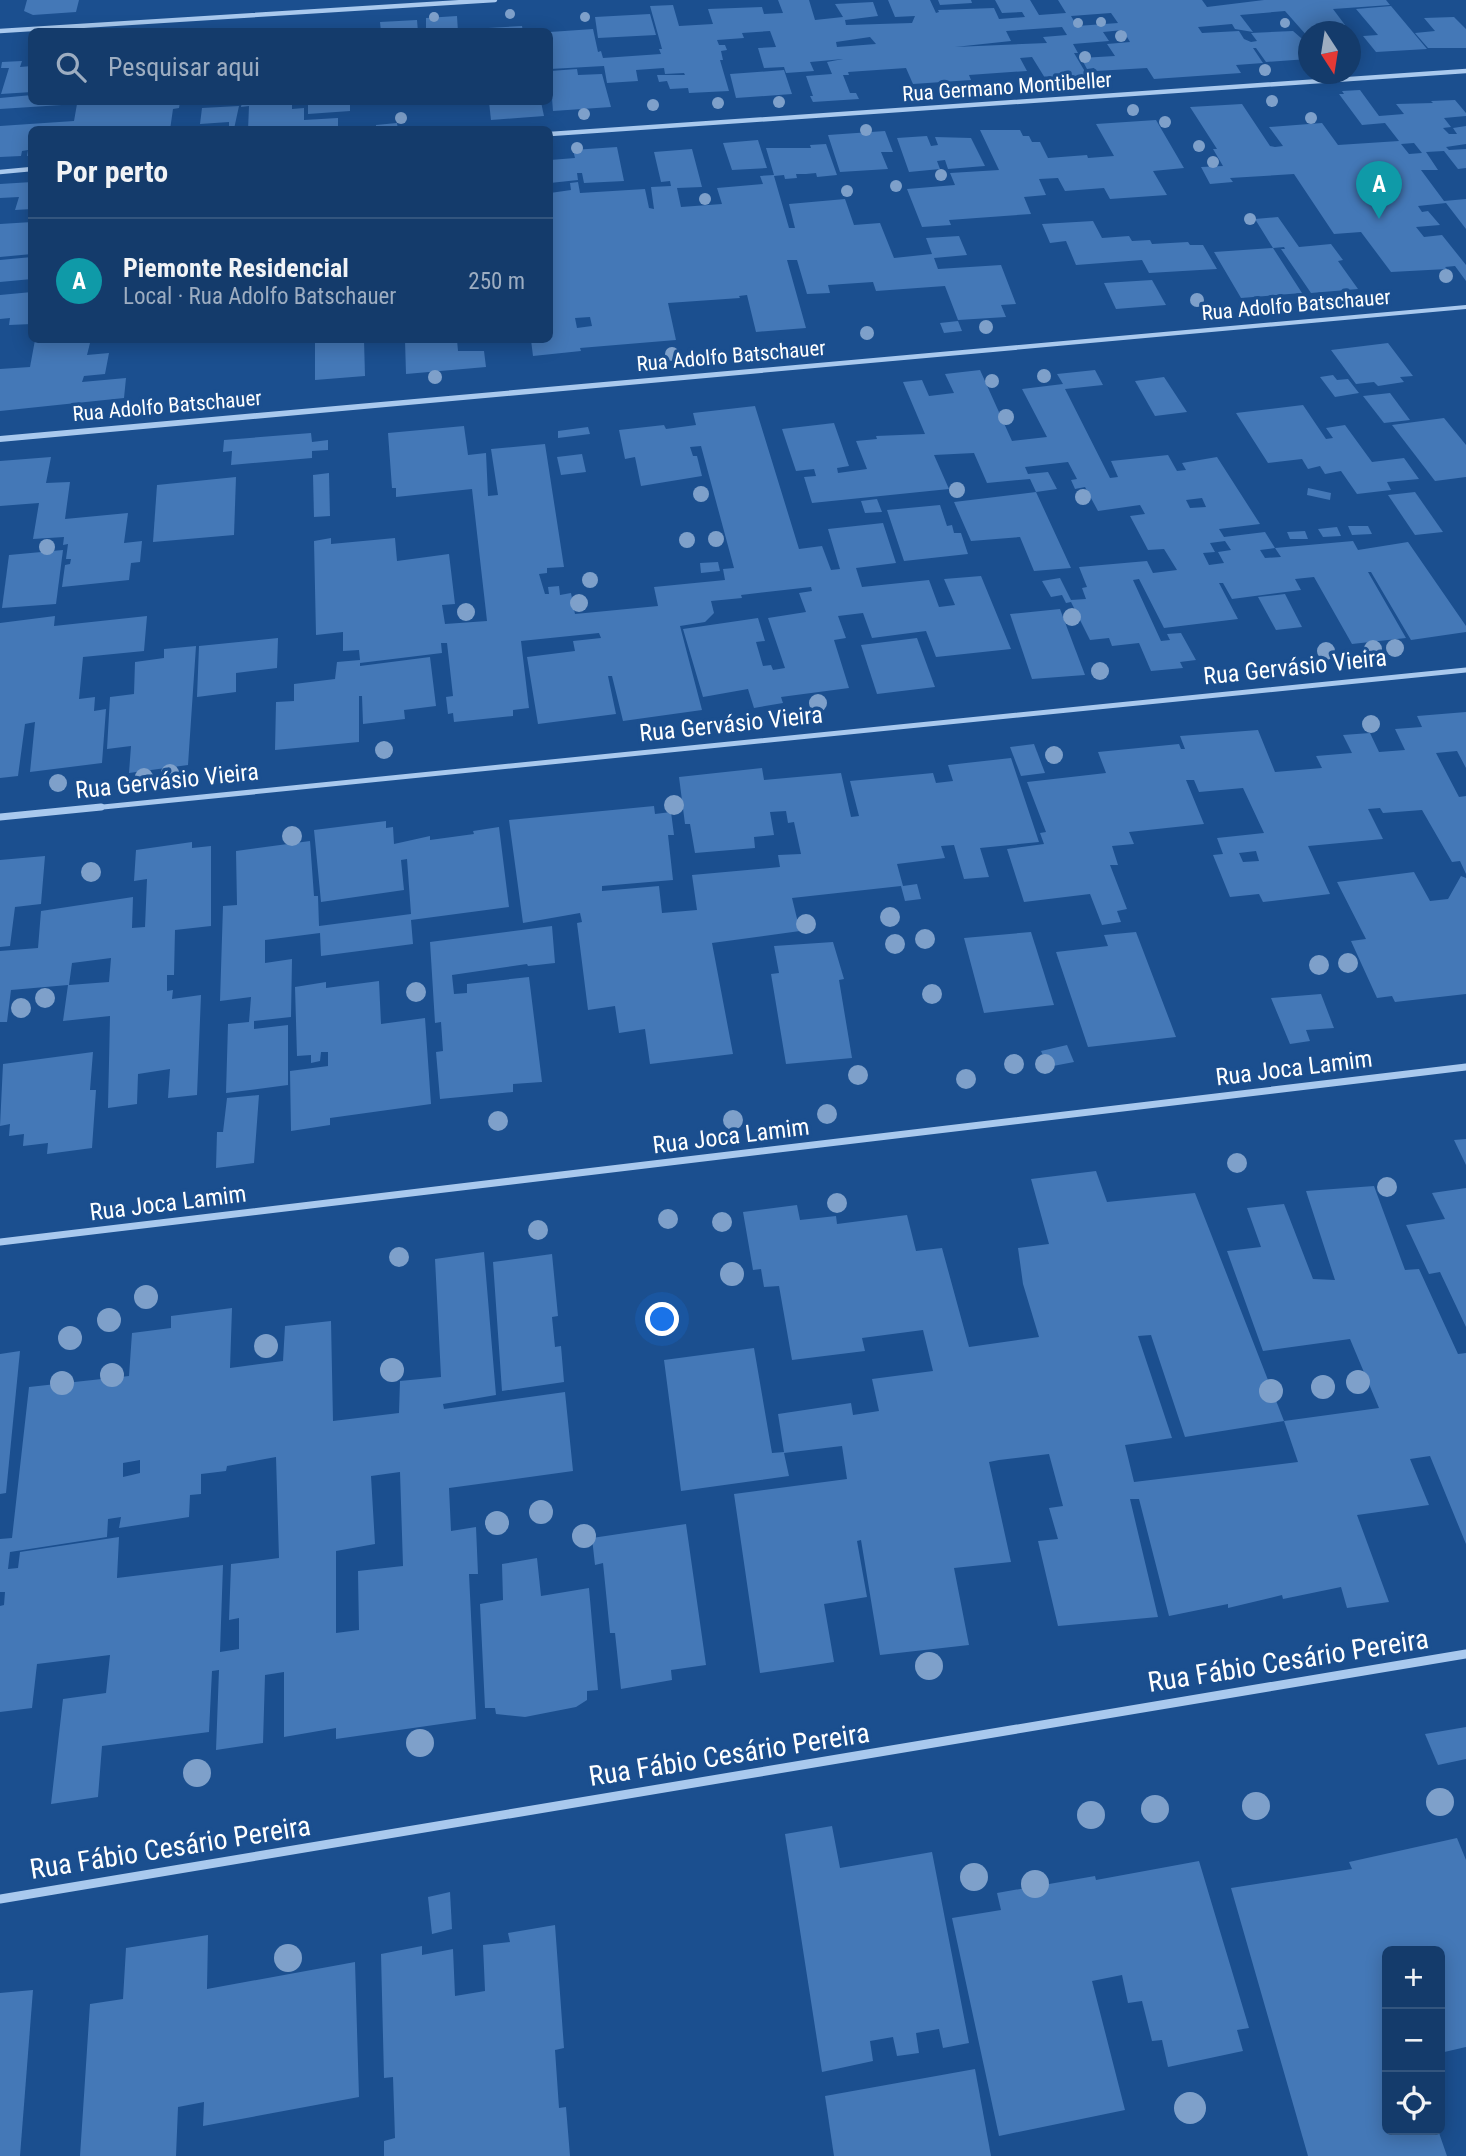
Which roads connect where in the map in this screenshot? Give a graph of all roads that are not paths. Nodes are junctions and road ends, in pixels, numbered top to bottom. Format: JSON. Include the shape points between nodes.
{"nodes":[{"id":1,"x":495,"y":0,"type":"edge"},
{"id":2,"x":48,"y":28,"type":"edge"},
{"id":3,"x":28,"y":29,"type":"edge"},
{"id":4,"x":0,"y":31,"type":"edge"},
{"id":5,"x":1466,"y":71,"type":"edge"},
{"id":6,"x":553,"y":134,"type":"edge"},
{"id":7,"x":28,"y":169,"type":"edge"},
{"id":8,"x":0,"y":172,"type":"edge"},
{"id":9,"x":1466,"y":307,"type":"edge"},
{"id":10,"x":0,"y":439,"type":"edge"},
{"id":11,"x":1466,"y":670,"type":"edge"},
{"id":12,"x":0,"y":817,"type":"edge"},
{"id":13,"x":1466,"y":1067,"type":"edge"},
{"id":14,"x":0,"y":1242,"type":"edge"},
{"id":15,"x":1466,"y":1654,"type":"edge"},
{"id":16,"x":0,"y":1899,"type":"edge"}],
"edges":[{"from":1,"to":2,"type":"street"},
{"from":3,"to":4,"type":"street"},
{"from":5,"to":6,"type":"street","name":"Rua Germano Montibeller"},
{"from":7,"to":8,"type":"street"},
{"from":9,"to":10,"type":"street","name":"Rua Adolfo Batschauer"},
{"from":11,"to":12,"type":"street","name":"Rua Gervásio Vieira"},
{"from":13,"to":14,"type":"street","name":"Rua Joca Lamim"},
{"from":15,"to":16,"type":"street","name":"Rua Fábio Cesário Pereira"}]}
